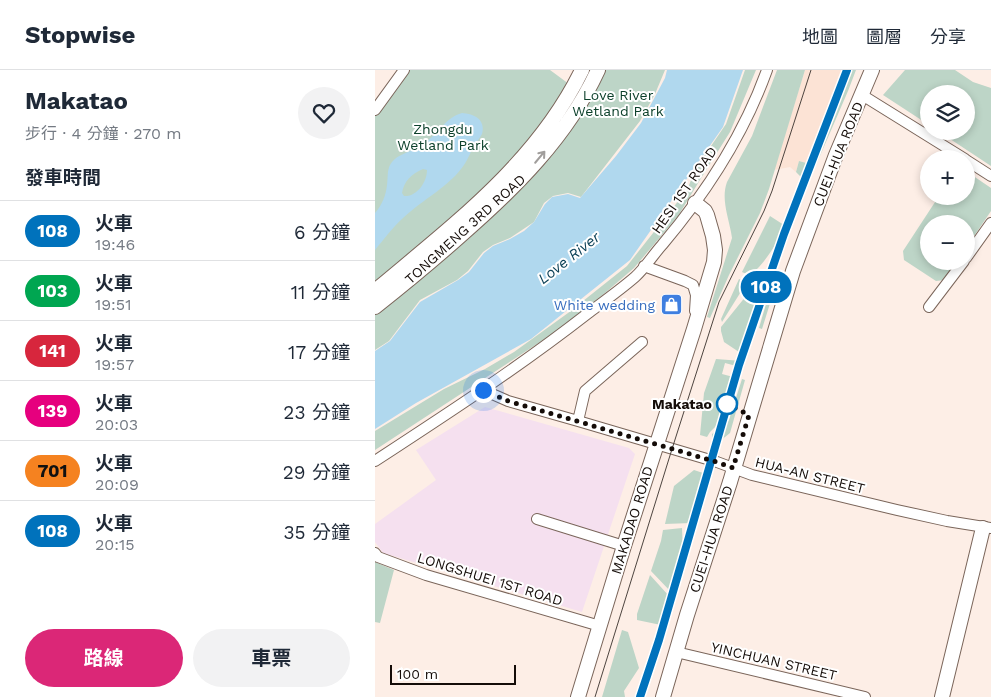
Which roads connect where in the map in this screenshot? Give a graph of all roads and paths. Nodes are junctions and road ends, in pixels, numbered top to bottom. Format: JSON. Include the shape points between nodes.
{"nodes":[{"id":1,"x":404,"y":70,"type":"edge"},
{"id":2,"x":767,"y":70,"type":"edge"},
{"id":3,"x":872,"y":70,"type":"edge"},
{"id":4,"x":579,"y":71,"type":"edge"},
{"id":5,"x":596,"y":73,"type":"edge"},
{"id":6,"x":862,"y":95,"type":"junction"},
{"id":7,"x":375,"y":110,"type":"edge"},
{"id":8,"x":951,"y":150,"type":"edge"},
{"id":9,"x":975,"y":166,"type":"edge"},
{"id":10,"x":991,"y":176,"type":"edge"},
{"id":11,"x":695,"y":203,"type":"junction"},
{"id":12,"x":991,"y":223,"type":"edge"},
{"id":13,"x":975,"y":245,"type":"edge"},
{"id":14,"x":644,"y":266,"type":"junction"},
{"id":15,"x":957,"y":270,"type":"edge"},
{"id":16,"x":375,"y":291,"type":"edge"},
{"id":17,"x":375,"y":307,"type":"edge"},
{"id":18,"x":929,"y":307,"type":"dead end"},
{"id":19,"x":694,"y":329,"type":"junction"},
{"id":20,"x":642,"y":342,"type":"dead end"},
{"id":21,"x":483,"y":390,"type":"junction"},
{"id":22,"x":578,"y":421,"type":"junction"},
{"id":23,"x":656,"y":444,"type":"junction"},
{"id":24,"x":375,"y":461,"type":"edge"},
{"id":25,"x":733,"y":468,"type":"junction"},
{"id":26,"x":537,"y":519,"type":"dead end"},
{"id":27,"x":987,"y":528,"type":"edge"},
{"id":28,"x":624,"y":546,"type":"junction"},
{"id":29,"x":375,"y":553,"type":"edge"},
{"id":30,"x":600,"y":626,"type":"junction"},
{"id":31,"x":676,"y":652,"type":"junction"},
{"id":32,"x":578,"y":697,"type":"edge"},
{"id":33,"x":663,"y":697,"type":"edge"},
{"id":34,"x":865,"y":697,"type":"edge"},
{"id":35,"x":942,"y":697,"type":"edge"}],
"edges":[{"from":1,"to":7,"type":"street"},
{"from":2,"to":11,"type":"street","name":"HESI 1ST ROAD","via":[[743,125]]},
{"from":3,"to":6,"type":"street","name":"CUEI-HUA ROAD"},
{"from":4,"to":5,"type":"street"},
{"from":4,"to":16,"type":"street","name":"TONGMENG 3RD ROAD","via":[[551,124],[524,157],[485,197]]},
{"from":17,"to":5,"type":"street","name":"TONGMENG 3RD ROAD","one_way":true,"via":[[496,205],[532,167],[563,130]]},
{"from":6,"to":8,"type":"street"},
{"from":6,"to":25,"type":"street","name":"CUEI-HUA ROAD","via":[[793,271]]},
{"from":9,"to":10,"type":"street"},
{"from":11,"to":14,"type":"street","name":"HESI 1ST ROAD"},
{"from":11,"to":19,"type":"street","name":"MAKADAO ROAD","via":[[707,215],[715,250]]},
{"from":12,"to":13,"type":"street"},
{"from":14,"to":19,"type":"street","via":[[685,280],[693,286],[696,295]]},
{"from":14,"to":21,"type":"street","name":"HESI 1ST ROAD","via":[[636,276],[561,334]]},
{"from":15,"to":18,"type":"street"},
{"from":19,"to":23,"type":"street","name":"MAKADAO ROAD"},
{"from":20,"to":22,"type":"street","via":[[585,391]]},
{"from":21,"to":22,"type":"street","name":"HUA-AN STREET","via":[[508,401]]},
{"from":21,"to":24,"type":"street","name":"HESI 1ST ROAD"},
{"from":22,"to":23,"type":"street","name":"HUA-AN STREET"},
{"from":23,"to":25,"type":"street","name":"HUA-AN STREET"},
{"from":23,"to":28,"type":"street","name":"MAKADAO ROAD"},
{"from":25,"to":27,"type":"street","name":"HUA-AN STREET","via":[[897,510]]},
{"from":25,"to":31,"type":"street","name":"CUEI-HUA ROAD"},
{"from":26,"to":28,"type":"street"},
{"from":27,"to":35,"type":"street"},
{"from":28,"to":30,"type":"street","name":"MAKADAO ROAD"},
{"from":29,"to":30,"type":"street","name":"LONGSHUEI 1ST ROAD","via":[[426,575]]},
{"from":30,"to":32,"type":"street","name":"MAKADAO ROAD"},
{"from":31,"to":33,"type":"street","name":"CUEI-HUA ROAD"},
{"from":31,"to":34,"type":"street","name":"YINCHUAN STREET"}]}
